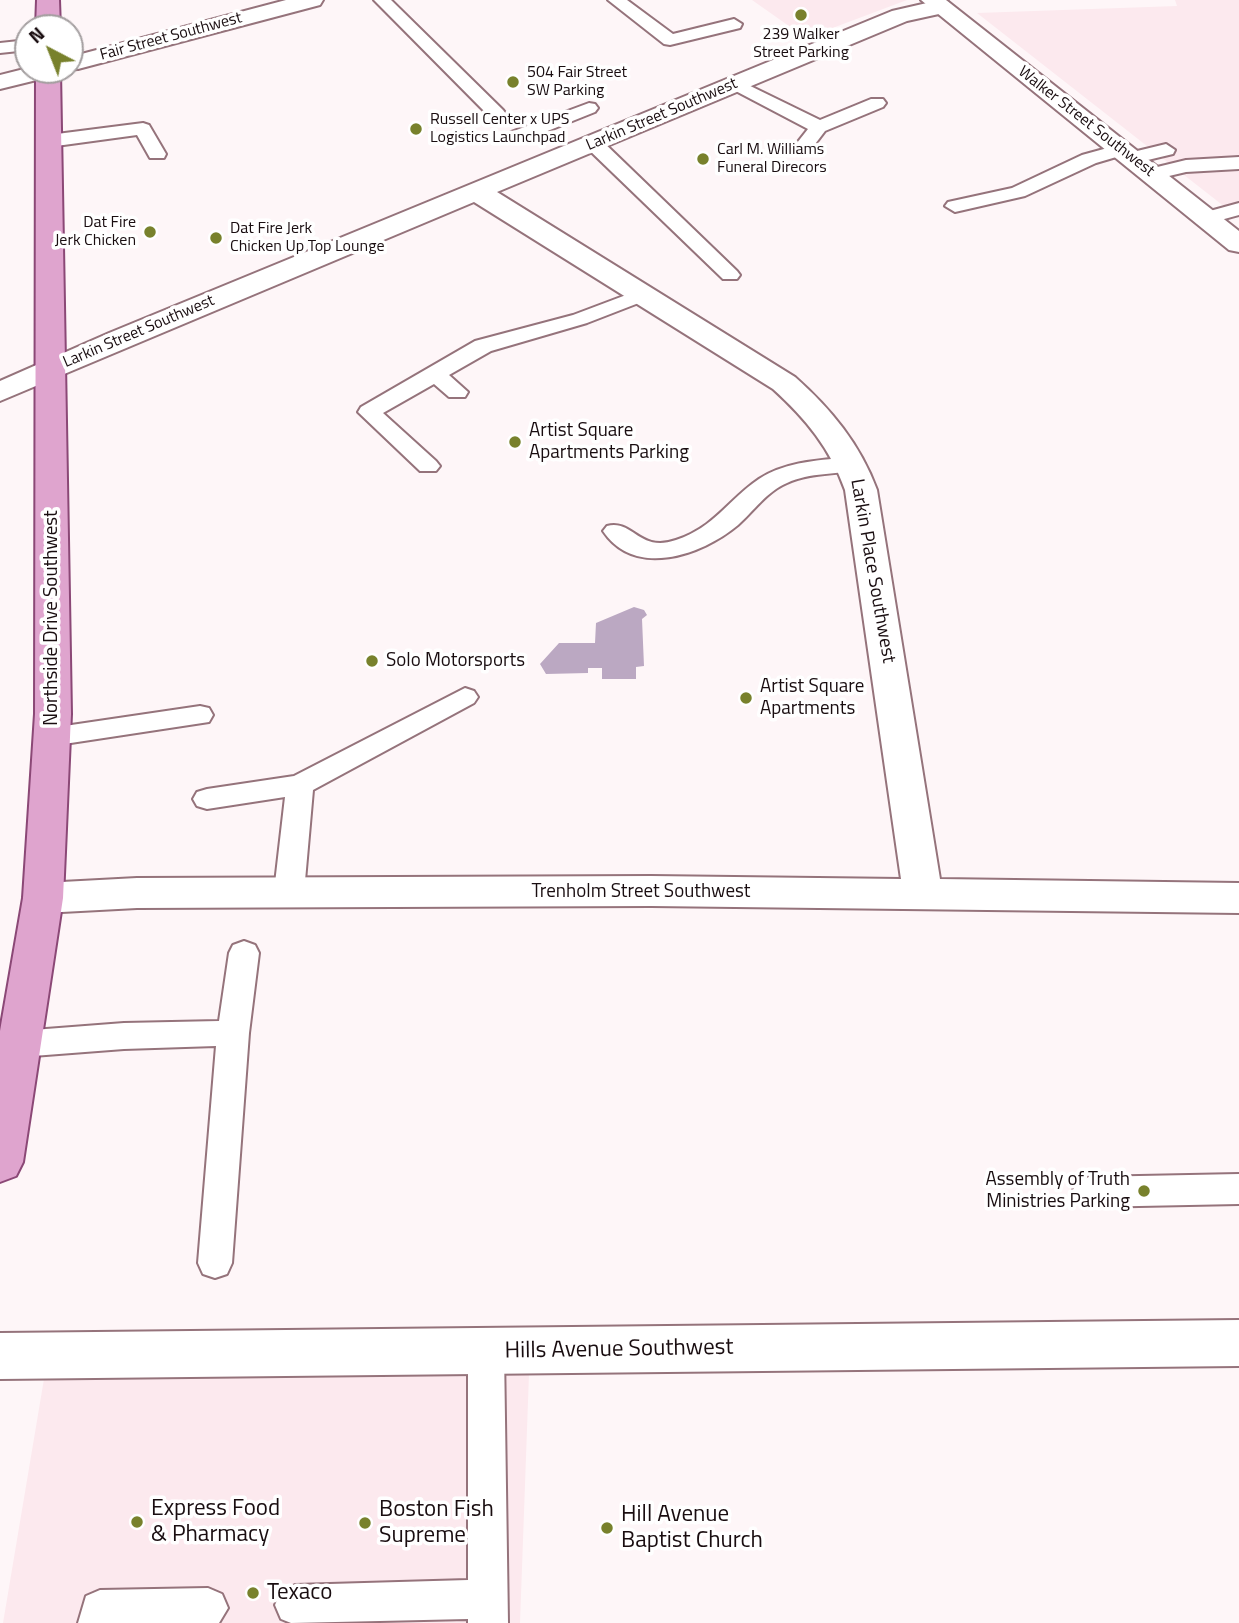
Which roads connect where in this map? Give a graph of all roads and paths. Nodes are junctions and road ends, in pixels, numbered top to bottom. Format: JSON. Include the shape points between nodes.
{"nodes":[{"id":1,"x":312,"y":0,"type":"edge"},
{"id":2,"x":382,"y":0,"type":"edge"},
{"id":3,"x":616,"y":0,"type":"edge"},
{"id":4,"x":936,"y":3,"type":"edge"},
{"id":5,"x":734,"y":24,"type":"dead end"},
{"id":6,"x":84,"y":60,"type":"edge"},
{"id":7,"x":48,"y":84,"type":"edge"},
{"id":8,"x":736,"y":84,"type":"junction"},
{"id":9,"x":877,"y":103,"type":"dead end"},
{"id":10,"x":589,"y":108,"type":"dead end"},
{"id":11,"x":497,"y":114,"type":"dead end"},
{"id":12,"x":819,"y":127,"type":"junction"},
{"id":13,"x":518,"y":136,"type":"dead end"},
{"id":14,"x":49,"y":141,"type":"junction"},
{"id":15,"x":593,"y":143,"type":"junction"},
{"id":16,"x":802,"y":148,"type":"dead end"},
{"id":17,"x":1166,"y":150,"type":"dead end"},
{"id":18,"x":157,"y":154,"type":"dead end"},
{"id":19,"x":1127,"y":154,"type":"junction"},
{"id":20,"x":1239,"y":163,"type":"edge"},
{"id":21,"x":1152,"y":174,"type":"junction"},
{"id":22,"x":476,"y":191,"type":"junction"},
{"id":23,"x":955,"y":206,"type":"dead end"},
{"id":24,"x":1239,"y":209,"type":"edge"},
{"id":25,"x":1206,"y":218,"type":"junction"},
{"id":26,"x":1239,"y":244,"type":"edge"},
{"id":27,"x":730,"y":275,"type":"dead end"},
{"id":28,"x":642,"y":295,"type":"junction"},
{"id":29,"x":51,"y":370,"type":"junction"},
{"id":30,"x":435,"y":374,"type":"junction"},
{"id":31,"x":0,"y":392,"type":"edge"},
{"id":32,"x":457,"y":393,"type":"dead end"},
{"id":33,"x":853,"y":464,"type":"junction"},
{"id":34,"x":428,"y":466,"type":"dead end"},
{"id":35,"x":615,"y":531,"type":"dead end"},
{"id":36,"x":465,"y":697,"type":"dead end"},
{"id":37,"x":200,"y":715,"type":"dead end"},
{"id":38,"x":51,"y":737,"type":"junction"},
{"id":39,"x":300,"y":785,"type":"junction"},
{"id":40,"x":207,"y":799,"type":"dead end"},
{"id":41,"x":289,"y":892,"type":"junction"},
{"id":42,"x":923,"y":895,"type":"junction"},
{"id":43,"x":43,"y":898,"type":"junction"},
{"id":44,"x":1239,"y":898,"type":"edge"},
{"id":45,"x":244,"y":953,"type":"dead end"},
{"id":46,"x":233,"y":1033,"type":"junction"},
{"id":47,"x":20,"y":1044,"type":"junction"},
{"id":48,"x":0,"y":1163,"type":"edge"},
{"id":49,"x":1239,"y":1189,"type":"edge"},
{"id":50,"x":1089,"y":1192,"type":"dead end"},
{"id":51,"x":215,"y":1263,"type":"dead end"},
{"id":52,"x":1239,"y":1343,"type":"edge"},
{"id":53,"x":486,"y":1351,"type":"junction"},
{"id":54,"x":0,"y":1356,"type":"edge"},
{"id":55,"x":208,"y":1608,"type":"dead end"},
{"id":56,"x":302,"y":1611,"type":"edge"},
{"id":57,"x":488,"y":1611,"type":"edge"},
{"id":58,"x":386,"y":1613,"type":"edge"},
{"id":59,"x":98,"y":1623,"type":"edge"}],
"edges":[{"from":1,"to":6,"type":"street","name":"Fair Street Southwest"},
{"from":2,"to":11,"type":"lane"},
{"from":3,"to":5,"type":"lane","via":[[670,40]]},
{"from":4,"to":8,"type":"street","name":"Larkin Street Southwest"},
{"from":4,"to":19,"type":"street","name":"Walker Street Southwest"},
{"from":7,"to":14,"type":"main road","name":"Northside Drive Southwest"},
{"from":8,"to":12,"type":"lane"},
{"from":8,"to":15,"type":"street","name":"Larkin Street Southwest"},
{"from":9,"to":12,"type":"lane"},
{"from":10,"to":13,"type":"lane"},
{"from":12,"to":16,"type":"lane"},
{"from":14,"to":18,"type":"lane","via":[[143,130]]},
{"from":14,"to":29,"type":"main road","name":"Northside Drive Southwest"},
{"from":15,"to":22,"type":"street","name":"Larkin Street Southwest"},
{"from":15,"to":27,"type":"lane"},
{"from":17,"to":19,"type":"lane"},
{"from":19,"to":21,"type":"street","name":"Walker Street Southwest"},
{"from":19,"to":23,"type":"lane","via":[[1089,159],[1018,192]]},
{"from":20,"to":21,"type":"lane","via":[[1186,166]]},
{"from":21,"to":25,"type":"street","name":"Walker Street Southwest"},
{"from":22,"to":28,"type":"street","name":"Larkin Place Southwest"},
{"from":22,"to":29,"type":"street","name":"Larkin Street Southwest"},
{"from":24,"to":25,"type":"lane"},
{"from":25,"to":26,"type":"street","name":"Walker Street Southwest"},
{"from":28,"to":30,"type":"lane","via":[[580,319],[483,346]]},
{"from":28,"to":33,"type":"street","name":"Larkin Place Southwest","via":[[784,383],[814,408]]},
{"from":29,"to":31,"type":"street","name":"Larkin Street Southwest"},
{"from":29,"to":38,"type":"main road","name":"Northside Drive Southwest"},
{"from":30,"to":32,"type":"lane"},
{"from":30,"to":34,"type":"lane","via":[[369,412]]},
{"from":33,"to":35,"type":"lane","via":[[797,471],[771,481],[718,529],[668,550],[643,549]]},
{"from":33,"to":42,"type":"street","name":"Larkin Place Southwest","via":[[861,490]]},
{"from":36,"to":39,"type":"lane"},
{"from":37,"to":38,"type":"lane"},
{"from":38,"to":43,"type":"main road","name":"Northside Drive Southwest"},
{"from":39,"to":40,"type":"lane"},
{"from":39,"to":41,"type":"lane"},
{"from":41,"to":42,"type":"street","name":"Trenholm Street Southwest"},
{"from":41,"to":43,"type":"street","name":"Trenholm Street Southwest"},
{"from":42,"to":44,"type":"street","name":"Trenholm Street Southwest"},
{"from":43,"to":47,"type":"main road","name":"Northside Drive Southwest"},
{"from":45,"to":46,"type":"lane"},
{"from":46,"to":47,"type":"lane"},
{"from":46,"to":51,"type":"lane"},
{"from":47,"to":48,"type":"main road","name":"Northside Drive Southwest"},
{"from":49,"to":50,"type":"lane"},
{"from":52,"to":53,"type":"street","name":"Hills Avenue Southwest"},
{"from":53,"to":54,"type":"street","name":"Hills Avenue Southwest"},
{"from":53,"to":57,"type":"lane"},
{"from":55,"to":59,"type":"lane","via":[[100,1611]]},
{"from":56,"to":58,"type":"lane"},
{"from":57,"to":58,"type":"lane"}]}
